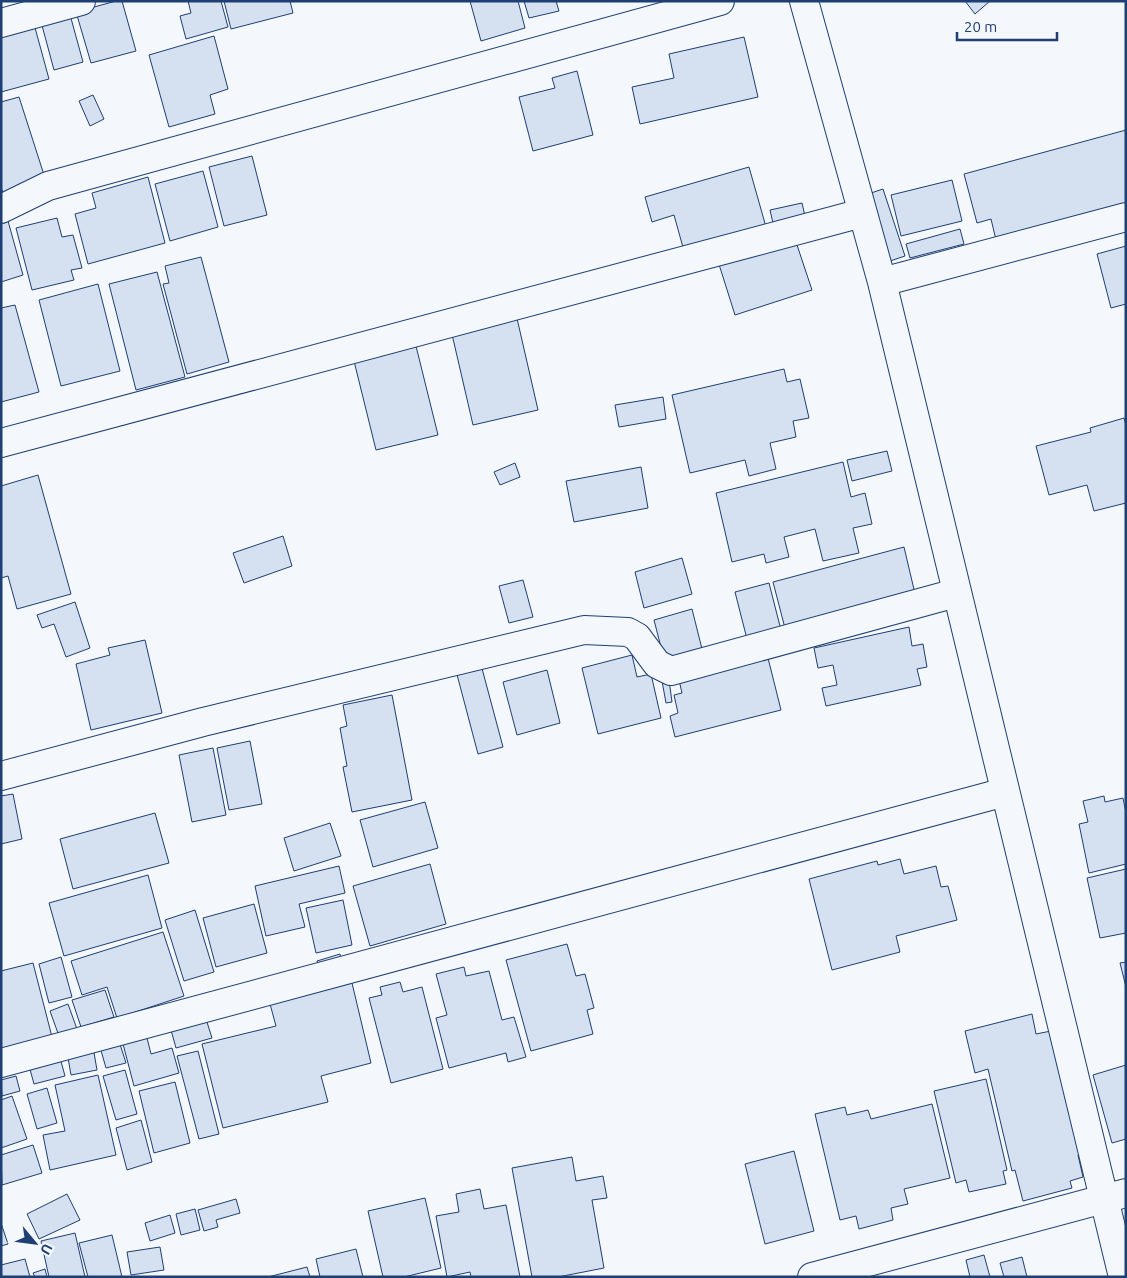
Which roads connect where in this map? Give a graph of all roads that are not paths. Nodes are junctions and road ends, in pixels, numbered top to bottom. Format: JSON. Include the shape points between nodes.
{"nodes":[{"id":1,"x":81,"y":1,"type":"edge"},
{"id":2,"x":720,"y":1,"type":"edge"},
{"id":3,"x":804,"y":1,"type":"edge"},
{"id":4,"x":1,"y":23,"type":"edge"},
{"id":5,"x":1,"y":208,"type":"edge"},
{"id":6,"x":862,"y":213,"type":"junction"},
{"id":7,"x":1126,"y":217,"type":"edge"},
{"id":8,"x":882,"y":282,"type":"junction"},
{"id":9,"x":1,"y":443,"type":"edge"},
{"id":10,"x":956,"y":592,"type":"junction"},
{"id":11,"x":1,"y":776,"type":"edge"},
{"id":12,"x":1005,"y":792,"type":"junction"},
{"id":13,"x":1,"y":1062,"type":"edge"},
{"id":14,"x":1115,"y":1195,"type":"edge"},
{"id":15,"x":848,"y":1272,"type":"edge"},
{"id":16,"x":812,"y":1277,"type":"edge"},
{"id":17,"x":1123,"y":1277,"type":"edge"}],
"edges":[{"from":1,"to":4,"type":"street"},
{"from":2,"to":5,"type":"street","via":[[48,186]]},
{"from":3,"to":6,"type":"street"},
{"from":6,"to":8,"type":"street"},
{"from":6,"to":9,"type":"street"},
{"from":7,"to":8,"type":"street"},
{"from":8,"to":10,"type":"street"},
{"from":10,"to":11,"type":"street","via":[[671,671],[657,664],[637,637],[628,632],[584,630],[203,722]]},
{"from":10,"to":12,"type":"street"},
{"from":12,"to":13,"type":"street"},
{"from":12,"to":14,"type":"street"},
{"from":14,"to":15,"type":"street"},
{"from":14,"to":17,"type":"street"},
{"from":15,"to":16,"type":"street"}]}
